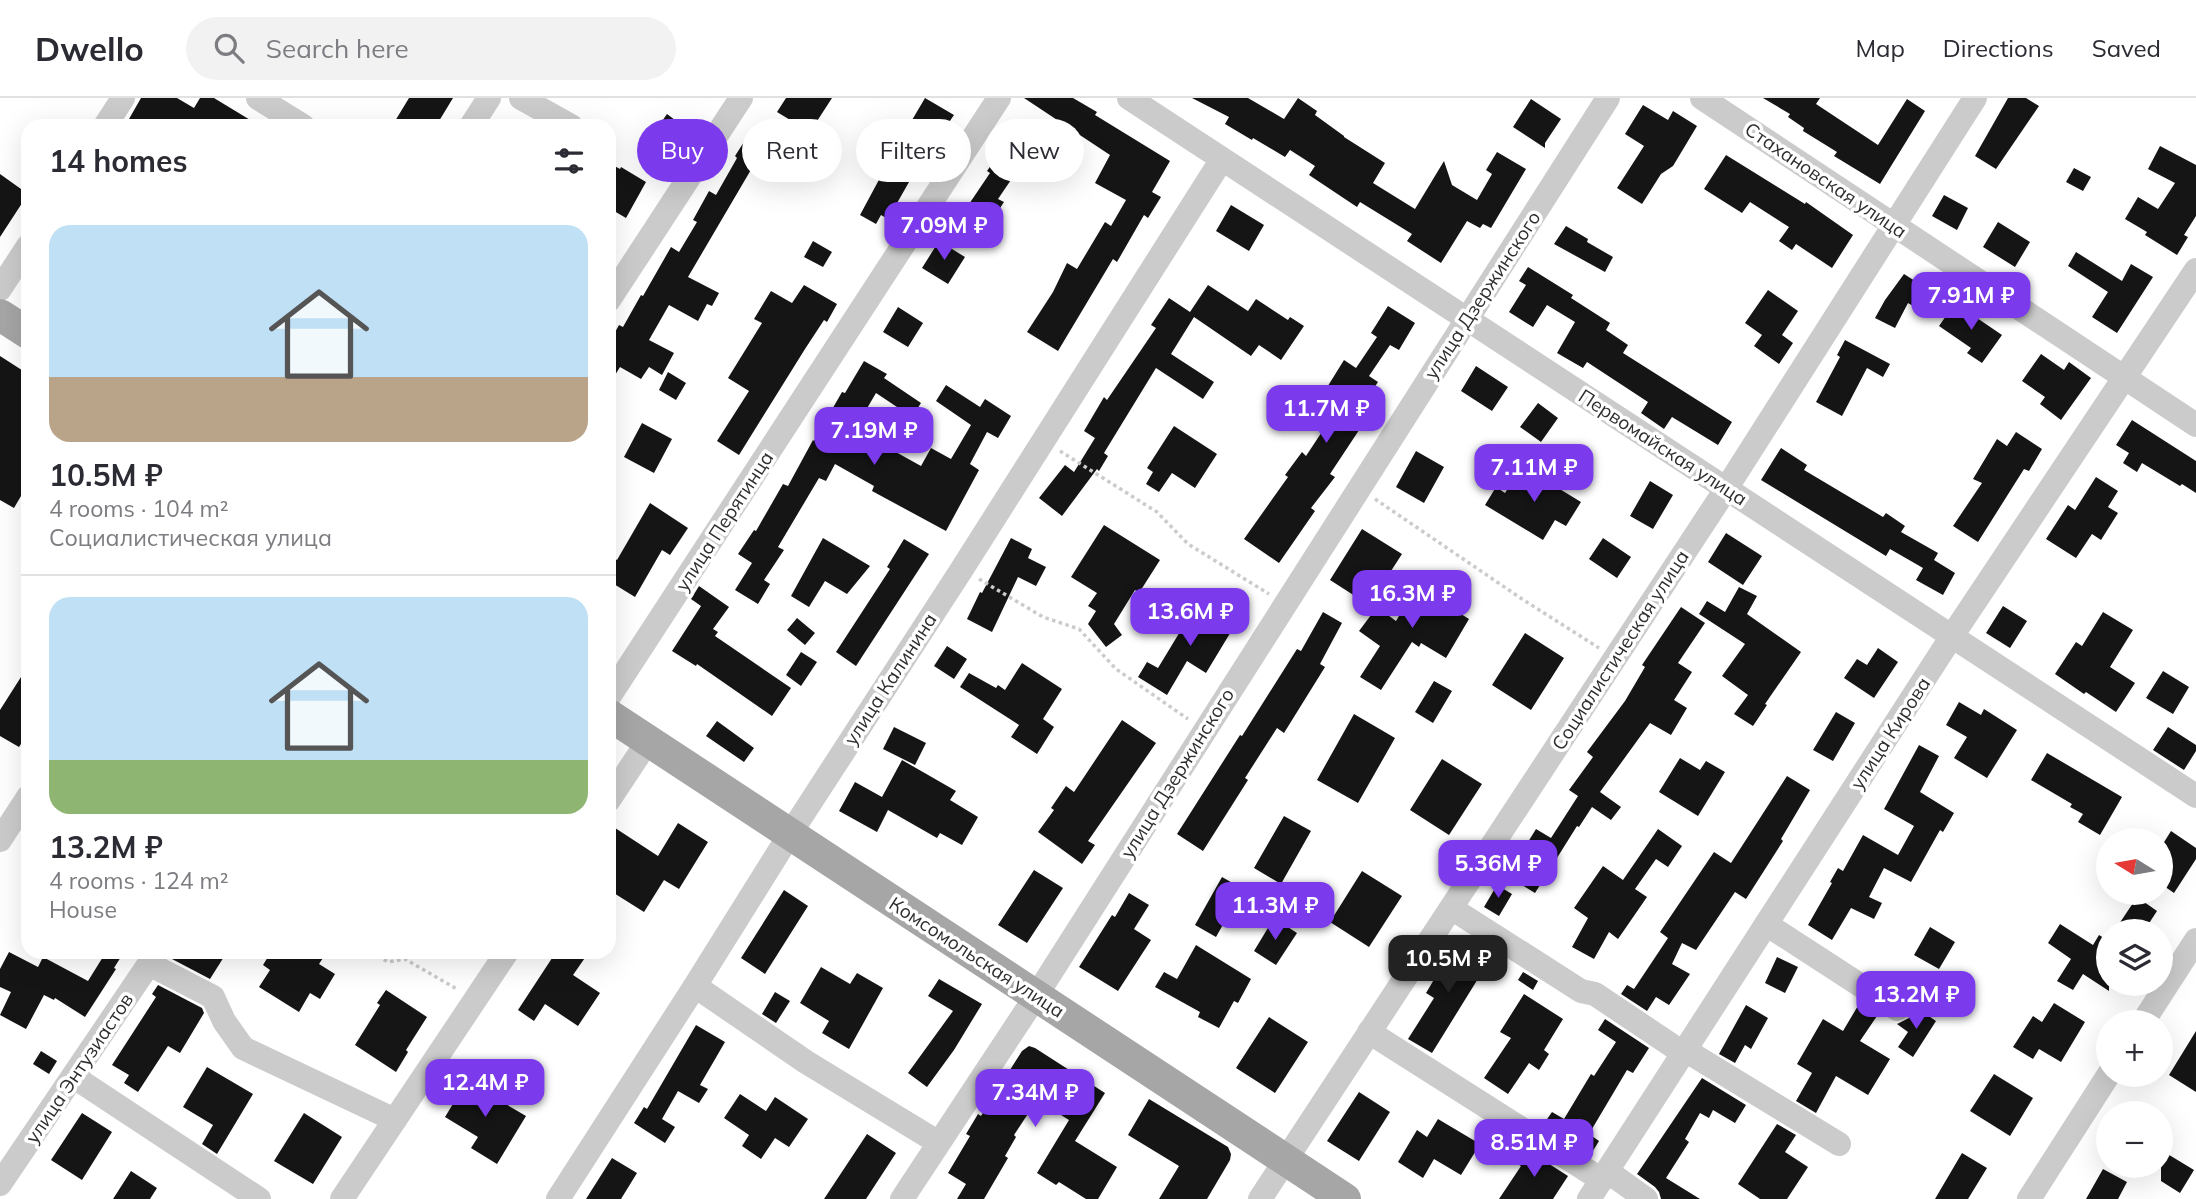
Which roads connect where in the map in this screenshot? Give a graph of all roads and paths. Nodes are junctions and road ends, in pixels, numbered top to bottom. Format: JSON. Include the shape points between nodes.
{"nodes":[{"id":1,"x":123,"y":98,"type":"edge"},
{"id":2,"x":258,"y":98,"type":"edge"},
{"id":3,"x":489,"y":98,"type":"edge"},
{"id":4,"x":521,"y":98,"type":"edge"},
{"id":5,"x":741,"y":98,"type":"edge"},
{"id":6,"x":999,"y":98,"type":"edge"},
{"id":7,"x":1129,"y":98,"type":"edge"},
{"id":8,"x":1608,"y":98,"type":"edge"},
{"id":9,"x":1702,"y":98,"type":"edge"},
{"id":10,"x":1975,"y":98,"type":"edge"},
{"id":11,"x":110,"y":119,"type":"edge"},
{"id":12,"x":292,"y":119,"type":"edge"},
{"id":13,"x":476,"y":119,"type":"edge"},
{"id":14,"x":558,"y":119,"type":"edge"},
{"id":15,"x":1222,"y":159,"type":"junction"},
{"id":16,"x":1894,"y":225,"type":"junction"},
{"id":17,"x":21,"y":257,"type":"edge"},
{"id":18,"x":2196,"y":270,"type":"edge"},
{"id":19,"x":0,"y":289,"type":"edge"},
{"id":20,"x":616,"y":289,"type":"edge"},
{"id":21,"x":0,"y":315,"type":"edge"},
{"id":22,"x":1467,"y":319,"type":"junction"},
{"id":23,"x":21,"y":328,"type":"edge"},
{"id":24,"x":2125,"y":379,"type":"junction"},
{"id":25,"x":2196,"y":425,"type":"edge"},
{"id":26,"x":1043,"y":440,"type":"junction"},
{"id":27,"x":1359,"y":488,"type":"junction"},
{"id":28,"x":1726,"y":489,"type":"junction"},
{"id":29,"x":962,"y":569,"type":"junction"},
{"id":30,"x":1285,"y":604,"type":"junction"},
{"id":31,"x":1952,"y":636,"type":"junction"},
{"id":32,"x":1615,"y":658,"type":"junction"},
{"id":33,"x":616,"y":686,"type":"edge"},
{"id":34,"x":616,"y":720,"type":"edge"},
{"id":35,"x":1205,"y":730,"type":"junction"},
{"id":36,"x":648,"y":741,"type":"junction"},
{"id":37,"x":616,"y":789,"type":"edge"},
{"id":38,"x":2196,"y":796,"type":"edge"},
{"id":39,"x":21,"y":808,"type":"edge"},
{"id":40,"x":790,"y":834,"type":"junction"},
{"id":41,"x":0,"y":840,"type":"edge"},
{"id":42,"x":1451,"y":908,"type":"junction"},
{"id":43,"x":1766,"y":924,"type":"junction"},
{"id":44,"x":2196,"y":940,"type":"edge"},
{"id":45,"x":152,"y":959,"type":"edge"},
{"id":46,"x":155,"y":959,"type":"edge"},
{"id":47,"x":383,"y":959,"type":"edge"},
{"id":48,"x":405,"y":959,"type":"edge"},
{"id":49,"x":405,"y":959,"type":"edge"},
{"id":50,"x":502,"y":959,"type":"edge"},
{"id":51,"x":695,"y":986,"type":"junction"},
{"id":52,"x":1035,"y":996,"type":"junction"},
{"id":53,"x":476,"y":999,"type":"junction"},
{"id":54,"x":1896,"y":1009,"type":"dead end"},
{"id":55,"x":2151,"y":1010,"type":"edge"},
{"id":56,"x":1369,"y":1032,"type":"junction"},
{"id":57,"x":1684,"y":1052,"type":"junction"},
{"id":58,"x":74,"y":1077,"type":"junction"},
{"id":59,"x":2101,"y":1087,"type":"edge"},
{"id":60,"x":395,"y":1120,"type":"junction"},
{"id":61,"x":939,"y":1143,"type":"junction"},
{"id":62,"x":1839,"y":1144,"type":"dead end"},
{"id":63,"x":1285,"y":1160,"type":"junction"},
{"id":64,"x":1599,"y":1183,"type":"edge"},
{"id":65,"x":0,"y":1185,"type":"edge"},
{"id":66,"x":259,"y":1199,"type":"edge"},
{"id":67,"x":342,"y":1199,"type":"edge"},
{"id":68,"x":558,"y":1199,"type":"edge"},
{"id":69,"x":902,"y":1199,"type":"edge"},
{"id":70,"x":1260,"y":1199,"type":"edge"},
{"id":71,"x":1345,"y":1199,"type":"edge"},
{"id":72,"x":1646,"y":1199,"type":"edge"},
{"id":73,"x":2029,"y":1199,"type":"edge"}],
"edges":[{"from":1,"to":11,"type":"street"},
{"from":2,"to":12,"type":"street"},
{"from":3,"to":13,"type":"street"},
{"from":4,"to":14,"type":"street"},
{"from":5,"to":20,"type":"street"},
{"from":6,"to":33,"type":"street","name":"улица Перятинца"},
{"from":7,"to":15,"type":"street","name":"Первомайская улица"},
{"from":8,"to":22,"type":"street","name":"улица Дзержинского"},
{"from":9,"to":16,"type":"street","name":"Стахановская улица"},
{"from":10,"to":16,"type":"street","name":"Социалистическая улица"},
{"from":15,"to":22,"type":"street","name":"Первомайская улица"},
{"from":15,"to":26,"type":"street","name":"улица Калинина"},
{"from":16,"to":24,"type":"street","name":"Стахановская улица"},
{"from":16,"to":28,"type":"street","name":"Социалистическая улица"},
{"from":17,"to":19,"type":"street"},
{"from":18,"to":24,"type":"street","name":"улица Кирова"},
{"from":21,"to":23,"type":"main road"},
{"from":22,"to":27,"type":"street","name":"улица Дзержинского"},
{"from":22,"to":28,"type":"street","name":"Первомайская улица"},
{"from":24,"to":25,"type":"street","name":"Стахановская улица"},
{"from":24,"to":31,"type":"street","name":"улица Кирова"},
{"from":26,"to":29,"type":"street","name":"улица Калинина"},
{"from":26,"to":30,"type":"path","via":[[1157,512],[1188,544]]},
{"from":27,"to":30,"type":"street","name":"улица Дзержинского"},
{"from":27,"to":32,"type":"path"},
{"from":28,"to":31,"type":"street","name":"Первомайская улица"},
{"from":28,"to":32,"type":"street","name":"Социалистическая улица"},
{"from":29,"to":35,"type":"path","via":[[1043,617],[1079,629],[1116,669]]},
{"from":29,"to":40,"type":"street","name":"улица Калинина"},
{"from":30,"to":35,"type":"street","name":"улица Дзержинского"},
{"from":31,"to":38,"type":"street","name":"Первомайская улица"},
{"from":31,"to":43,"type":"street","name":"улица Кирова"},
{"from":32,"to":42,"type":"street","name":"Социалистическая улица"},
{"from":34,"to":36,"type":"main road","name":"Комсомольская улица"},
{"from":35,"to":52,"type":"street","name":"улица Дзержинского"},
{"from":36,"to":37,"type":"street"},
{"from":36,"to":40,"type":"main road","name":"Комсомольская улица"},
{"from":39,"to":41,"type":"street"},
{"from":40,"to":51,"type":"street","name":"улица Калинина"},
{"from":40,"to":52,"type":"main road","name":"Комсомольская улица"},
{"from":42,"to":56,"type":"street","name":"Социалистическая улица"},
{"from":42,"to":57,"type":"street"},
{"from":43,"to":54,"type":"street"},
{"from":43,"to":57,"type":"street","name":"улица Кирова"},
{"from":44,"to":55,"type":"street"},
{"from":45,"to":58,"type":"street","name":"улица Энтузиастов"},
{"from":46,"to":60,"type":"street","via":[[213,997],[243,1048]]},
{"from":47,"to":48,"type":"path"},
{"from":49,"to":53,"type":"path"},
{"from":50,"to":53,"type":"street"},
{"from":51,"to":61,"type":"street","via":[[806,1062]]},
{"from":51,"to":68,"type":"street","name":"улица Калинина"},
{"from":52,"to":61,"type":"street","name":"улица Дзержинского"},
{"from":52,"to":63,"type":"main road","name":"Комсомольская улица"},
{"from":53,"to":60,"type":"street"},
{"from":56,"to":63,"type":"street","name":"Социалистическая улица"},
{"from":56,"to":64,"type":"street"},
{"from":57,"to":62,"type":"street"},
{"from":57,"to":64,"type":"street","name":"улица Кирова"},
{"from":58,"to":65,"type":"street","name":"улица Энтузиастов"},
{"from":58,"to":66,"type":"street"},
{"from":59,"to":73,"type":"street"},
{"from":60,"to":67,"type":"street"},
{"from":61,"to":69,"type":"street","name":"улица Дзержинского"},
{"from":63,"to":70,"type":"street","name":"Социалистическая улица"},
{"from":63,"to":71,"type":"main road","name":"Комсомольская улица"},
{"from":64,"to":72,"type":"street"}]}
